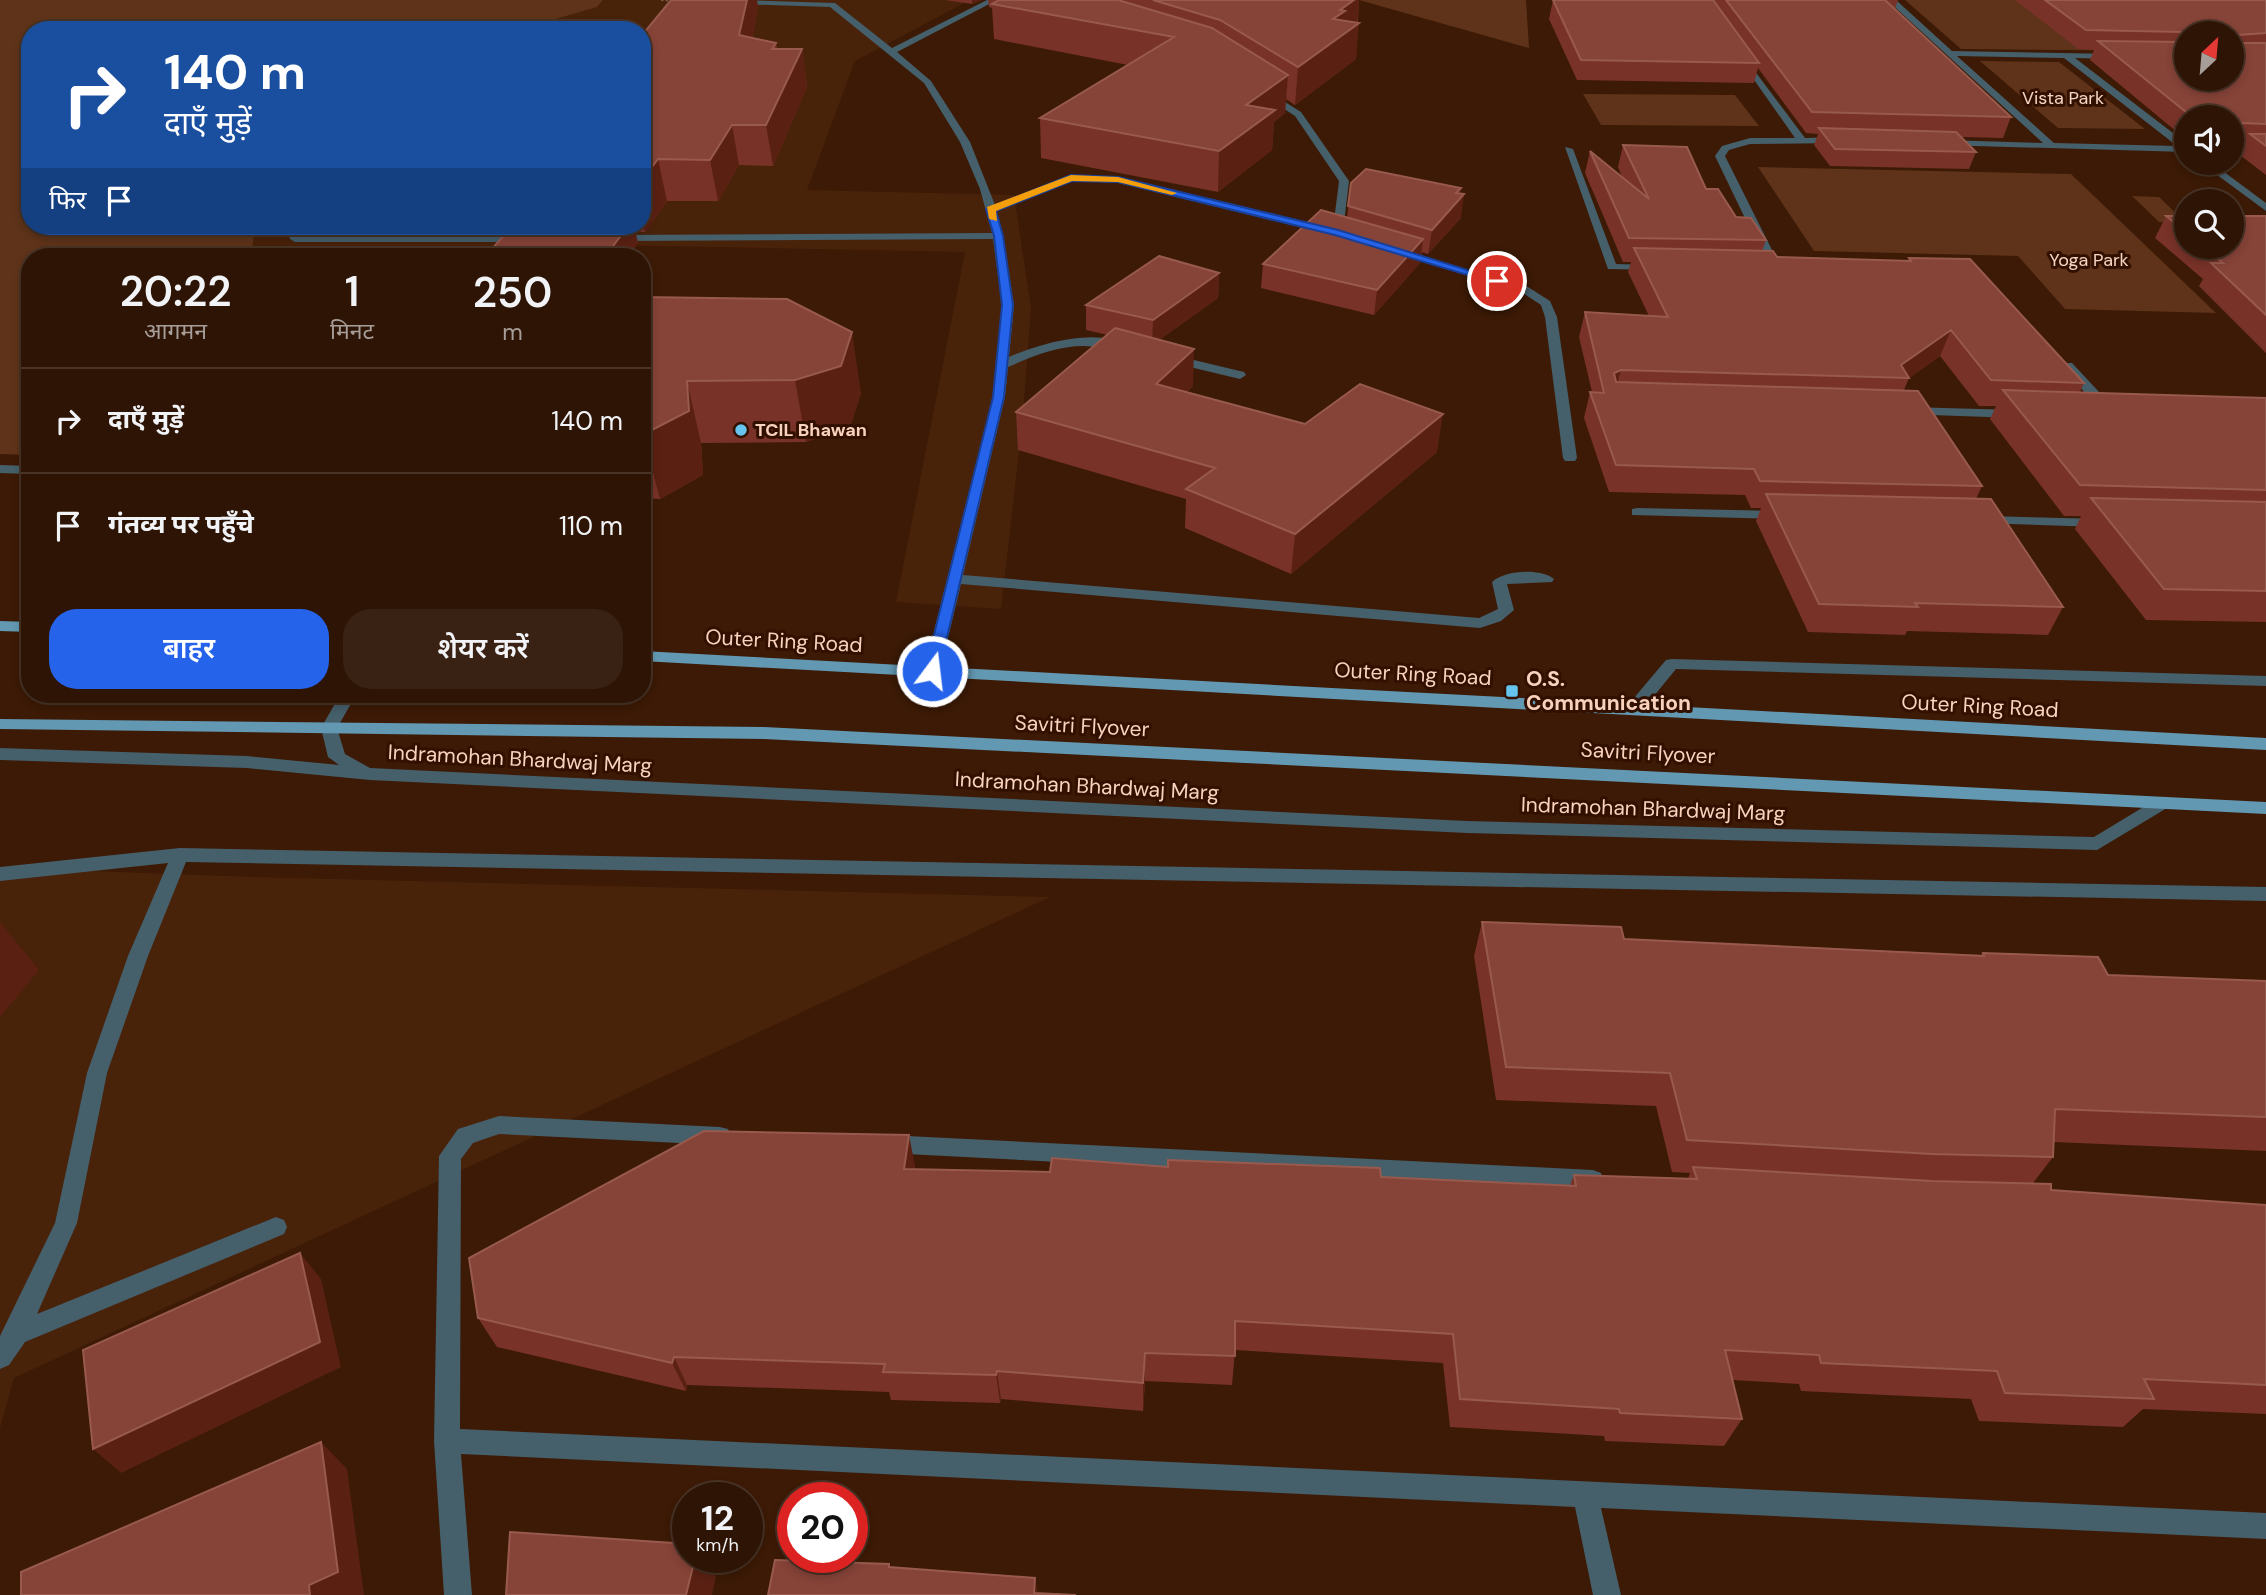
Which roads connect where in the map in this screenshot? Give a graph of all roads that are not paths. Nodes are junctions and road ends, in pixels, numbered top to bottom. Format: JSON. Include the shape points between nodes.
{"nodes":[{"id":1,"x":843,"y":0,"type":"edge"},
{"id":2,"x":993,"y":0,"type":"edge"},
{"id":3,"x":1891,"y":0,"type":"edge"},
{"id":4,"x":685,"y":1,"type":"edge"},
{"id":5,"x":832,"y":5,"type":"junction"},
{"id":6,"x":1732,"y":43,"type":"edge"},
{"id":7,"x":893,"y":51,"type":"junction"},
{"id":8,"x":1950,"y":53,"type":"junction"},
{"id":9,"x":2066,"y":55,"type":"junction"},
{"id":10,"x":2119,"y":56,"type":"edge"},
{"id":11,"x":1256,"y":87,"type":"edge"},
{"id":12,"x":1801,"y":139,"type":"junction"},
{"id":13,"x":2174,"y":139,"type":"edge"},
{"id":14,"x":1856,"y":141,"type":"edge"},
{"id":15,"x":1926,"y":142,"type":"edge"},
{"id":16,"x":2051,"y":145,"type":"junction"},
{"id":17,"x":2174,"y":148,"type":"edge"},
{"id":18,"x":1568,"y":149,"type":"dead end"},
{"id":19,"x":2244,"y":149,"type":"edge"},
{"id":20,"x":2266,"y":150,"type":"edge"},
{"id":21,"x":2222,"y":175,"type":"edge"},
{"id":22,"x":2266,"y":208,"type":"edge"},
{"id":23,"x":991,"y":209,"type":"junction"},
{"id":24,"x":1338,"y":233,"type":"junction"},
{"id":25,"x":294,"y":235,"type":"edge"},
{"id":26,"x":481,"y":235,"type":"edge"},
{"id":27,"x":998,"y":236,"type":"junction"},
{"id":28,"x":1352,"y":237,"type":"edge"},
{"id":29,"x":601,"y":238,"type":"edge"},
{"id":30,"x":477,"y":239,"type":"junction"},
{"id":31,"x":532,"y":239,"type":"edge"},
{"id":32,"x":1391,"y":249,"type":"edge"},
{"id":33,"x":1666,"y":268,"type":"edge"},
{"id":34,"x":1762,"y":270,"type":"edge"},
{"id":35,"x":1776,"y":270,"type":"junction"},
{"id":36,"x":1789,"y":270,"type":"edge"},
{"id":37,"x":1134,"y":350,"type":"edge"},
{"id":38,"x":1161,"y":356,"type":"edge"},
{"id":39,"x":2060,"y":358,"type":"edge"},
{"id":40,"x":1002,"y":365,"type":"junction"},
{"id":41,"x":1240,"y":375,"type":"dead end"},
{"id":42,"x":1892,"y":410,"type":"edge"},
{"id":43,"x":2031,"y":414,"type":"edge"},
{"id":44,"x":2100,"y":417,"type":"edge"},
{"id":45,"x":1570,"y":458,"type":"dead end"},
{"id":46,"x":0,"y":469,"type":"edge"},
{"id":47,"x":21,"y":470,"type":"edge"},
{"id":48,"x":1637,"y":512,"type":"dead end"},
{"id":49,"x":1791,"y":515,"type":"edge"},
{"id":50,"x":1973,"y":520,"type":"edge"},
{"id":51,"x":2112,"y":523,"type":"edge"},
{"id":52,"x":956,"y":579,"type":"junction"},
{"id":53,"x":1547,"y":579,"type":"dead end"},
{"id":54,"x":0,"y":626,"type":"edge"},
{"id":55,"x":21,"y":627,"type":"edge"},
{"id":56,"x":651,"y":656,"type":"edge"},
{"id":57,"x":932,"y":671,"type":"junction"},
{"id":58,"x":2266,"y":681,"type":"edge"},
{"id":59,"x":343,"y":703,"type":"edge"},
{"id":60,"x":1633,"y":709,"type":"junction"},
{"id":61,"x":0,"y":724,"type":"edge"},
{"id":62,"x":2266,"y":744,"type":"edge"},
{"id":63,"x":0,"y":754,"type":"edge"},
{"id":64,"x":370,"y":774,"type":"junction"},
{"id":65,"x":2161,"y":804,"type":"junction"},
{"id":66,"x":2266,"y":808,"type":"edge"},
{"id":67,"x":180,"y":855,"type":"junction"},
{"id":68,"x":0,"y":874,"type":"edge"},
{"id":69,"x":2266,"y":894,"type":"edge"},
{"id":70,"x":736,"y":1136,"type":"edge"},
{"id":71,"x":862,"y":1143,"type":"edge"},
{"id":72,"x":1620,"y":1182,"type":"edge"},
{"id":73,"x":276,"y":1227,"type":"dead end"},
{"id":74,"x":16,"y":1334,"type":"junction"},
{"id":75,"x":0,"y":1357,"type":"edge"},
{"id":76,"x":447,"y":1441,"type":"junction"},
{"id":77,"x":1585,"y":1494,"type":"junction"},
{"id":78,"x":2266,"y":1526,"type":"edge"},
{"id":79,"x":458,"y":1595,"type":"edge"},
{"id":80,"x":1607,"y":1595,"type":"edge"}],
"edges":[{"from":1,"to":5,"type":"street"},
{"from":2,"to":7,"type":"street"},
{"from":3,"to":8,"type":"street"},
{"from":4,"to":5,"type":"street"},
{"from":5,"to":7,"type":"street"},
{"from":6,"to":12,"type":"street"},
{"from":7,"to":23,"type":"street","via":[[927,81],[947,112],[965,142]]},
{"from":8,"to":9,"type":"street"},
{"from":8,"to":16,"type":"street"},
{"from":9,"to":10,"type":"street"},
{"from":9,"to":13,"type":"street"},
{"from":11,"to":24,"type":"street","via":[[1298,114],[1345,181]]},
{"from":12,"to":14,"type":"street"},
{"from":12,"to":35,"type":"street","via":[[1750,141],[1725,148],[1720,156]]},
{"from":15,"to":16,"type":"street"},
{"from":16,"to":17,"type":"street"},
{"from":18,"to":33,"type":"street","via":[[1612,267]]},
{"from":19,"to":20,"type":"street"},
{"from":21,"to":22,"type":"street"},
{"from":23,"to":24,"type":"street","via":[[1071,178],[1093,177]]},
{"from":23,"to":27,"type":"street"},
{"from":24,"to":28,"type":"street"},
{"from":25,"to":30,"type":"street","via":[[295,239]]},
{"from":26,"to":30,"type":"street"},
{"from":27,"to":29,"type":"street"},
{"from":27,"to":40,"type":"street","via":[[1007,305]]},
{"from":30,"to":31,"type":"street"},
{"from":32,"to":45,"type":"street","via":[[1524,289],[1546,303]]},
{"from":34,"to":35,"type":"street"},
{"from":35,"to":36,"type":"street"},
{"from":37,"to":40,"type":"street","via":[[1084,340],[1049,344]]},
{"from":38,"to":41,"type":"street"},
{"from":39,"to":44,"type":"street","via":[[2114,417]]},
{"from":40,"to":52,"type":"street","via":[[999,397]]},
{"from":42,"to":43,"type":"street"},
{"from":46,"to":47,"type":"street"},
{"from":48,"to":49,"type":"street"},
{"from":50,"to":51,"type":"street"},
{"from":52,"to":53,"type":"street","via":[[1480,623],[1506,610],[1499,582],[1510,577]]},
{"from":52,"to":57,"type":"street"},
{"from":54,"to":55,"type":"main road"},
{"from":56,"to":57,"type":"main road","name":"Outer Ring Road"},
{"from":57,"to":60,"type":"main road","name":"Outer Ring Road"},
{"from":58,"to":60,"type":"street","via":[[1672,664]]},
{"from":59,"to":64,"type":"street","via":[[329,728],[337,757]]},
{"from":60,"to":62,"type":"main road","name":"Outer Ring Road"},
{"from":61,"to":65,"type":"main road","name":"Savitri Flyover","via":[[765,733]]},
{"from":63,"to":64,"type":"street","name":"Indramohan Bhardwaj Marg","via":[[247,762]]},
{"from":64,"to":65,"type":"street","name":"Indramohan Bhardwaj Marg","via":[[1467,827],[2097,844]]},
{"from":65,"to":66,"type":"main road"},
{"from":67,"to":68,"type":"street"},
{"from":67,"to":69,"type":"street"},
{"from":67,"to":74,"type":"street","via":[[97,1073],[66,1223]]},
{"from":70,"to":76,"type":"street","via":[[499,1125],[466,1136],[450,1156]]},
{"from":71,"to":72,"type":"street"},
{"from":73,"to":74,"type":"street"},
{"from":74,"to":75,"type":"street"},
{"from":76,"to":77,"type":"street"},
{"from":76,"to":79,"type":"street"},
{"from":77,"to":78,"type":"street"},
{"from":77,"to":80,"type":"street"}]}
